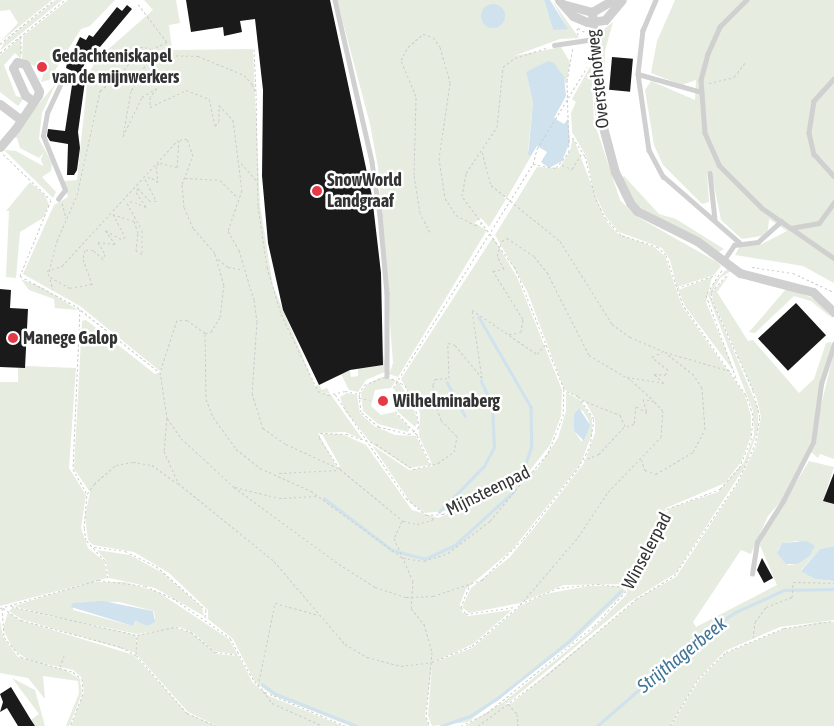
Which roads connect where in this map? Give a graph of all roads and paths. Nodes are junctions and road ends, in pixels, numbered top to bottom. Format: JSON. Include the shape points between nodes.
{"nodes":[{"id":1,"x":54,"y":0,"type":"edge"},
{"id":2,"x":65,"y":0,"type":"edge"},
{"id":3,"x":335,"y":0,"type":"edge"},
{"id":4,"x":613,"y":0,"type":"edge"},
{"id":5,"x":622,"y":0,"type":"edge"},
{"id":6,"x":656,"y":0,"type":"edge"},
{"id":7,"x":747,"y":0,"type":"edge"},
{"id":8,"x":561,"y":2,"type":"edge"},
{"id":9,"x":138,"y":4,"type":"dead end"},
{"id":10,"x":592,"y":12,"type":"junction"},
{"id":11,"x":593,"y":22,"type":"junction"},
{"id":12,"x":21,"y":35,"type":"junction"},
{"id":13,"x":594,"y":39,"type":"junction"},
{"id":14,"x":575,"y":41,"type":"junction"},
{"id":15,"x":0,"y":44,"type":"edge"},
{"id":16,"x":554,"y":45,"type":"joint"},
{"id":17,"x":151,"y":49,"type":"junction"},
{"id":18,"x":254,"y":49,"type":"dead end"},
{"id":19,"x":0,"y":53,"type":"edge"},
{"id":20,"x":595,"y":54,"type":"junction"},
{"id":21,"x":151,"y":55,"type":"junction"},
{"id":22,"x":21,"y":61,"type":"junction"},
{"id":23,"x":745,"y":63,"type":"dead end"},
{"id":24,"x":638,"y":74,"type":"junction"},
{"id":25,"x":834,"y":79,"type":"edge"},
{"id":26,"x":60,"y":84,"type":"dead end"},
{"id":27,"x":702,"y":84,"type":"junction"},
{"id":28,"x":701,"y":92,"type":"junction"},
{"id":29,"x":256,"y":94,"type":"junction"},
{"id":30,"x":569,"y":98,"type":"junction"},
{"id":31,"x":33,"y":101,"type":"junction"},
{"id":32,"x":0,"y":104,"type":"edge"},
{"id":33,"x":21,"y":120,"type":"junction"},
{"id":34,"x":571,"y":134,"type":"junction"},
{"id":35,"x":179,"y":140,"type":"junction"},
{"id":36,"x":0,"y":147,"type":"edge"},
{"id":37,"x":482,"y":151,"type":"junction"},
{"id":38,"x":582,"y":151,"type":"junction"},
{"id":39,"x":0,"y":152,"type":"edge"},
{"id":40,"x":240,"y":163,"type":"junction"},
{"id":41,"x":533,"y":164,"type":"junction"},
{"id":42,"x":561,"y":165,"type":"junction"},
{"id":43,"x":710,"y":173,"type":"dead end"},
{"id":44,"x":834,"y":176,"type":"edge"},
{"id":45,"x":185,"y":178,"type":"junction"},
{"id":46,"x":258,"y":182,"type":"junction"},
{"id":47,"x":58,"y":199,"type":"joint"},
{"id":48,"x":239,"y":199,"type":"junction"},
{"id":49,"x":510,"y":201,"type":"junction"},
{"id":50,"x":834,"y":202,"type":"edge"},
{"id":51,"x":67,"y":219,"type":"junction"},
{"id":52,"x":715,"y":220,"type":"junction"},
{"id":53,"x":781,"y":221,"type":"junction"},
{"id":54,"x":484,"y":223,"type":"junction"},
{"id":55,"x":791,"y":228,"type":"junction"},
{"id":56,"x":430,"y":232,"type":"dead end"},
{"id":57,"x":491,"y":232,"type":"junction"},
{"id":58,"x":740,"y":243,"type":"junction"},
{"id":59,"x":499,"y":245,"type":"junction"},
{"id":60,"x":834,"y":258,"type":"edge"},
{"id":61,"x":217,"y":259,"type":"junction"},
{"id":62,"x":723,"y":265,"type":"junction"},
{"id":63,"x":750,"y":267,"type":"dead end"},
{"id":64,"x":735,"y":270,"type":"junction"},
{"id":65,"x":47,"y":271,"type":"junction"},
{"id":66,"x":244,"y":272,"type":"junction"},
{"id":67,"x":717,"y":275,"type":"junction"},
{"id":68,"x":50,"y":279,"type":"junction"},
{"id":69,"x":676,"y":289,"type":"junction"},
{"id":70,"x":53,"y":292,"type":"junction"},
{"id":71,"x":834,"y":292,"type":"edge"},
{"id":72,"x":80,"y":309,"type":"junction"},
{"id":73,"x":834,"y":312,"type":"edge"},
{"id":74,"x":205,"y":333,"type":"junction"},
{"id":75,"x":509,"y":334,"type":"junction"},
{"id":76,"x":546,"y":343,"type":"junction"},
{"id":77,"x":834,"y":344,"type":"edge"},
{"id":78,"x":665,"y":352,"type":"junction"},
{"id":79,"x":731,"y":371,"type":"junction"},
{"id":80,"x":160,"y":372,"type":"junction"},
{"id":81,"x":387,"y":376,"type":"junction"},
{"id":82,"x":627,"y":378,"type":"junction"},
{"id":83,"x":736,"y":378,"type":"junction"},
{"id":84,"x":398,"y":379,"type":"junction"},
{"id":85,"x":392,"y":388,"type":"dead end"},
{"id":86,"x":564,"y":389,"type":"junction"},
{"id":87,"x":335,"y":394,"type":"junction"},
{"id":88,"x":359,"y":394,"type":"junction"},
{"id":89,"x":359,"y":398,"type":"junction"},
{"id":90,"x":370,"y":400,"type":"dead end"},
{"id":91,"x":582,"y":400,"type":"junction"},
{"id":92,"x":654,"y":401,"type":"junction"},
{"id":93,"x":395,"y":411,"type":"dead end"},
{"id":94,"x":167,"y":418,"type":"junction"},
{"id":95,"x":624,"y":427,"type":"junction"},
{"id":96,"x":414,"y":430,"type":"junction"},
{"id":97,"x":369,"y":444,"type":"junction"},
{"id":98,"x":641,"y":458,"type":"junction"},
{"id":99,"x":584,"y":460,"type":"junction"},
{"id":100,"x":432,"y":466,"type":"junction"},
{"id":101,"x":340,"y":469,"type":"junction"},
{"id":102,"x":279,"y":474,"type":"junction"},
{"id":103,"x":528,"y":474,"type":"junction"},
{"id":104,"x":178,"y":483,"type":"junction"},
{"id":105,"x":234,"y":486,"type":"junction"},
{"id":106,"x":88,"y":494,"type":"junction"},
{"id":107,"x":318,"y":496,"type":"junction"},
{"id":108,"x":434,"y":516,"type":"junction"},
{"id":109,"x":403,"y":520,"type":"junction"},
{"id":110,"x":94,"y":547,"type":"junction"},
{"id":111,"x":398,"y":556,"type":"junction"},
{"id":112,"x":752,"y":574,"type":"dead end"},
{"id":113,"x":108,"y":579,"type":"junction"},
{"id":114,"x":834,"y":582,"type":"edge"},
{"id":115,"x":470,"y":587,"type":"junction"},
{"id":116,"x":628,"y":587,"type":"junction"},
{"id":117,"x":411,"y":597,"type":"junction"},
{"id":118,"x":10,"y":606,"type":"junction"},
{"id":119,"x":519,"y":606,"type":"junction"},
{"id":120,"x":1,"y":608,"type":"edge"},
{"id":121,"x":319,"y":616,"type":"junction"},
{"id":122,"x":205,"y":619,"type":"junction"},
{"id":123,"x":834,"y":621,"type":"edge"},
{"id":124,"x":137,"y":635,"type":"junction"},
{"id":125,"x":753,"y":639,"type":"junction"},
{"id":126,"x":136,"y":655,"type":"junction"},
{"id":127,"x":240,"y":655,"type":"junction"},
{"id":128,"x":64,"y":656,"type":"dead end"},
{"id":129,"x":432,"y":662,"type":"junction"},
{"id":130,"x":60,"y":668,"type":"junction"},
{"id":131,"x":258,"y":687,"type":"junction"},
{"id":132,"x":263,"y":691,"type":"junction"},
{"id":133,"x":504,"y":699,"type":"junction"},
{"id":134,"x":508,"y":704,"type":"junction"},
{"id":135,"x":70,"y":726,"type":"edge"},
{"id":136,"x":216,"y":726,"type":"edge"},
{"id":137,"x":323,"y":726,"type":"edge"},
{"id":138,"x":346,"y":726,"type":"edge"},
{"id":139,"x":430,"y":726,"type":"edge"},
{"id":140,"x":461,"y":726,"type":"edge"},
{"id":141,"x":478,"y":726,"type":"edge"},
{"id":142,"x":518,"y":726,"type":"edge"},
{"id":143,"x":670,"y":726,"type":"edge"}],
"edges":[{"from":1,"to":15,"type":"path"},
{"from":2,"to":12,"type":"path"},
{"from":3,"to":81,"type":"lane","via":[[372,162],[380,215],[387,293]]},
{"from":4,"to":10,"type":"street"},
{"from":5,"to":11,"type":"street","via":[[610,16]]},
{"from":6,"to":24,"type":"lane","via":[[643,30]]},
{"from":7,"to":27,"type":"lane","via":[[720,27]]},
{"from":8,"to":10,"type":"street"},
{"from":8,"to":11,"type":"street","via":[[573,16]]},
{"from":9,"to":17,"type":"path","via":[[167,42]]},
{"from":10,"to":11,"type":"street","name":"Overstehofweg"},
{"from":11,"to":13,"type":"street","name":"Overstehofweg"},
{"from":12,"to":19,"type":"path"},
{"from":12,"to":22,"type":"path"},
{"from":13,"to":14,"type":"lane"},
{"from":13,"to":20,"type":"street","name":"Overstehofweg"},
{"from":14,"to":16,"type":"lane"},
{"from":14,"to":30,"type":"path","via":[[567,81]]},
{"from":16,"to":37,"type":"path","via":[[515,58],[503,67],[500,114],[495,132]]},
{"from":17,"to":21,"type":"path"},
{"from":17,"to":51,"type":"path","via":[[140,47],[124,70],[100,91],[84,172]]},
{"from":18,"to":29,"type":"path"},
{"from":20,"to":30,"type":"path"},
{"from":20,"to":62,"type":"street","name":"Overstehofweg","via":[[599,112],[623,193],[637,211],[679,230]]},
{"from":21,"to":29,"type":"path","via":[[198,56],[220,64],[247,77]]},
{"from":21,"to":40,"type":"path","via":[[131,91],[123,136],[142,97],[150,90],[158,89],[150,97],[150,107],[186,90],[196,92],[209,99],[215,126],[219,121],[219,105],[232,118],[233,144]]},
{"from":22,"to":31,"type":"street","via":[[38,86]]},
{"from":22,"to":31,"type":"street","via":[[15,63],[14,68],[25,95]]},
{"from":23,"to":27,"type":"path","via":[[734,77]]},
{"from":24,"to":28,"type":"lane"},
{"from":24,"to":52,"type":"lane","via":[[650,150],[663,176]]},
{"from":25,"to":44,"type":"lane","via":[[814,101],[809,133],[814,154]]},
{"from":26,"to":47,"type":"lane","via":[[47,112],[43,136],[65,190]]},
{"from":27,"to":28,"type":"lane"},
{"from":28,"to":53,"type":"lane","via":[[705,133],[719,165],[762,208]]},
{"from":29,"to":46,"type":"path"},
{"from":30,"to":34,"type":"path"},
{"from":30,"to":41,"type":"path","via":[[538,149]]},
{"from":31,"to":33,"type":"street"},
{"from":32,"to":33,"type":"street"},
{"from":33,"to":36,"type":"street"},
{"from":34,"to":38,"type":"path"},
{"from":34,"to":42,"type":"path","via":[[569,152]]},
{"from":35,"to":45,"type":"path","via":[[187,139],[193,156]]},
{"from":35,"to":65,"type":"path","via":[[140,178],[62,266]]},
{"from":35,"to":68,"type":"path","via":[[177,167],[159,163],[156,166],[158,182],[150,177],[145,179],[156,200],[150,201],[138,188],[136,192],[146,207],[132,201],[127,203],[142,230],[142,254],[136,251],[138,233],[134,221],[113,214],[125,236],[121,239],[105,230],[115,244],[98,242],[105,254],[103,258],[93,250],[86,250],[83,259],[91,281],[89,286],[70,288]]},
{"from":37,"to":49,"type":"path","via":[[487,180]]},
{"from":37,"to":54,"type":"path","name":"Mijnsteenpad","via":[[466,173],[462,191],[463,201]]},
{"from":38,"to":42,"type":"path","via":[[572,169]]},
{"from":38,"to":69,"type":"path","via":[[595,198],[606,219],[621,235],[664,252]]},
{"from":39,"to":70,"type":"path","via":[[51,200],[20,276]]},
{"from":40,"to":46,"type":"path"},
{"from":40,"to":48,"type":"path"},
{"from":41,"to":42,"type":"path","via":[[550,170]]},
{"from":41,"to":49,"type":"path"},
{"from":43,"to":52,"type":"lane"},
{"from":45,"to":48,"type":"path","via":[[220,180]]},
{"from":45,"to":61,"type":"path","via":[[182,196],[186,216]]},
{"from":46,"to":87,"type":"path","via":[[267,268],[281,314],[318,391]]},
{"from":47,"to":51,"type":"path"},
{"from":48,"to":66,"type":"path","via":[[228,231]]},
{"from":49,"to":57,"type":"path"},
{"from":49,"to":78,"type":"path","via":[[560,241],[612,324],[630,337]]},
{"from":50,"to":55,"type":"lane","via":[[819,224]]},
{"from":51,"to":65,"type":"path"},
{"from":52,"to":58,"type":"lane"},
{"from":53,"to":55,"type":"lane"},
{"from":53,"to":58,"type":"lane","via":[[765,238]]},
{"from":54,"to":56,"type":"path","via":[[475,225],[456,215],[445,198],[440,158],[450,83],[440,47],[433,36],[423,34],[408,47],[401,60],[416,96],[414,175],[420,213]]},
{"from":54,"to":57,"type":"path","name":"Mijnsteenpad"},
{"from":55,"to":60,"type":"lane"},
{"from":57,"to":59,"type":"path","name":"Mijnsteenpad"},
{"from":57,"to":84,"type":"path"},
{"from":58,"to":62,"type":"lane"},
{"from":59,"to":75,"type":"path","via":[[497,260],[504,269],[494,270],[494,276],[508,291],[524,324],[519,334]]},
{"from":59,"to":76,"type":"path","name":"Mijnsteenpad","via":[[524,286]]},
{"from":59,"to":82,"type":"path","via":[[507,238],[534,256],[554,284],[589,355]]},
{"from":61,"to":66,"type":"path"},
{"from":61,"to":74,"type":"path","via":[[224,285],[222,308],[211,332]]},
{"from":62,"to":64,"type":"street","name":"Overstehofweg"},
{"from":62,"to":67,"type":"path","name":"Winselerpad"},
{"from":63,"to":71,"type":"path","via":[[800,275]]},
{"from":64,"to":73,"type":"street","name":"Overstehofweg","via":[[813,292]]},
{"from":64,"to":134,"type":"path","via":[[721,280],[711,296],[759,409],[758,436],[748,462],[680,571],[636,599]]},
{"from":65,"to":68,"type":"path"},
{"from":66,"to":101,"type":"path","via":[[257,322],[252,394],[263,428],[286,444]]},
{"from":67,"to":69,"type":"path"},
{"from":67,"to":83,"type":"path","name":"Winselerpad","via":[[707,291],[707,302],[731,356]]},
{"from":68,"to":70,"type":"path"},
{"from":69,"to":79,"type":"path","via":[[683,305]]},
{"from":70,"to":72,"type":"path"},
{"from":72,"to":80,"type":"path"},
{"from":72,"to":106,"type":"path","via":[[73,469]]},
{"from":74,"to":80,"type":"path","via":[[187,320],[177,320]]},
{"from":74,"to":102,"type":"path","via":[[204,386],[213,417],[250,462]]},
{"from":75,"to":76,"type":"path","via":[[538,354]]},
{"from":75,"to":100,"type":"path","via":[[471,311],[482,379],[455,345],[447,344],[449,378],[435,380],[433,397],[443,423],[456,434],[457,442],[448,457]]},
{"from":76,"to":86,"type":"path","name":"Mijnsteenpad"},
{"from":77,"to":112,"type":"lane","via":[[821,384],[813,442],[783,501],[756,542]]},
{"from":78,"to":79,"type":"path"},
{"from":78,"to":82,"type":"path","via":[[652,357],[668,370],[665,375],[654,374],[664,383]]},
{"from":78,"to":98,"type":"path","via":[[698,381],[705,399],[705,429],[693,452],[656,474],[645,470]]},
{"from":79,"to":83,"type":"path"},
{"from":80,"to":94,"type":"path"},
{"from":81,"to":84,"type":"path"},
{"from":81,"to":88,"type":"path","via":[[369,381]]},
{"from":82,"to":92,"type":"path"},
{"from":83,"to":116,"type":"path","name":"Winselerpad","via":[[753,415],[751,440],[744,459],[720,489],[667,509]]},
{"from":84,"to":85,"type":"path"},
{"from":84,"to":96,"type":"path","via":[[410,393],[418,415],[419,427]]},
{"from":86,"to":91,"type":"path"},
{"from":86,"to":103,"type":"path","name":"Mijnsteenpad","via":[[564,408],[556,436],[541,463]]},
{"from":87,"to":88,"type":"path","via":[[345,391]]},
{"from":87,"to":97,"type":"path","name":"Mijnsteenpad"},
{"from":88,"to":89,"type":"path"},
{"from":89,"to":90,"type":"path"},
{"from":89,"to":96,"type":"path","via":[[363,415],[389,431],[406,434]]},
{"from":91,"to":95,"type":"path","via":[[620,415]]},
{"from":91,"to":99,"type":"path","via":[[595,424]]},
{"from":92,"to":95,"type":"path","via":[[643,399],[647,412],[636,406],[634,424]]},
{"from":92,"to":98,"type":"path","via":[[663,411],[664,427]]},
{"from":93,"to":96,"type":"path"},
{"from":94,"to":104,"type":"path","via":[[164,451]]},
{"from":94,"to":105,"type":"path","via":[[181,438]]},
{"from":95,"to":99,"type":"path","via":[[599,454]]},
{"from":96,"to":100,"type":"path"},
{"from":97,"to":100,"type":"path","via":[[376,444],[408,468]]},
{"from":97,"to":101,"type":"path","via":[[346,434],[319,434]]},
{"from":97,"to":108,"type":"path","name":"Mijnsteenpad","via":[[411,505]]},
{"from":98,"to":119,"type":"path","via":[[608,492],[578,536]]},
{"from":99,"to":115,"type":"path","via":[[509,556]]},
{"from":101,"to":102,"type":"path","via":[[284,470]]},
{"from":101,"to":109,"type":"path"},
{"from":102,"to":107,"type":"path"},
{"from":103,"to":108,"type":"path","name":"Mijnsteenpad"},
{"from":103,"to":111,"type":"path","via":[[490,521],[448,552],[424,561]]},
{"from":104,"to":106,"type":"path","via":[[152,465],[129,462],[109,469]]},
{"from":104,"to":121,"type":"path","via":[[274,561]]},
{"from":105,"to":107,"type":"path","via":[[279,498]]},
{"from":105,"to":117,"type":"path","via":[[362,580],[387,592]]},
{"from":106,"to":110,"type":"path","via":[[84,528],[86,540]]},
{"from":107,"to":111,"type":"path"},
{"from":108,"to":109,"type":"path","via":[[432,520],[417,524]]},
{"from":109,"to":111,"type":"path","via":[[394,537]]},
{"from":110,"to":113,"type":"path","via":[[105,562]]},
{"from":110,"to":122,"type":"path","via":[[125,551],[156,566],[206,610]]},
{"from":111,"to":117,"type":"path","via":[[413,581]]},
{"from":113,"to":118,"type":"path","via":[[87,582]]},
{"from":113,"to":122,"type":"path","via":[[161,592]]},
{"from":114,"to":125,"type":"path","via":[[793,584],[792,597],[766,607],[755,622]]},
{"from":115,"to":117,"type":"path"},
{"from":115,"to":119,"type":"path","via":[[461,607],[466,614]]},
{"from":116,"to":119,"type":"path","via":[[597,584],[564,587]]},
{"from":116,"to":133,"type":"path","name":"Winselerpad","via":[[594,626]]},
{"from":117,"to":129,"type":"path","via":[[411,608],[425,628]]},
{"from":118,"to":120,"type":"path"},
{"from":118,"to":124,"type":"path"},
{"from":119,"to":129,"type":"path","via":[[472,646]]},
{"from":120,"to":126,"type":"path","via":[[21,620],[121,647]]},
{"from":120,"to":130,"type":"path","via":[[2,632],[12,649],[29,662]]},
{"from":121,"to":129,"type":"path","via":[[345,644],[367,657],[401,666]]},
{"from":121,"to":131,"type":"path","via":[[275,603]]},
{"from":122,"to":127,"type":"path","via":[[230,638]]},
{"from":123,"to":125,"type":"path","via":[[784,628]]},
{"from":124,"to":126,"type":"path"},
{"from":124,"to":127,"type":"path","via":[[176,627],[190,632],[215,652]]},
{"from":125,"to":143,"type":"path","via":[[711,663]]},
{"from":126,"to":136,"type":"path","via":[[187,713]]},
{"from":127,"to":131,"type":"path"},
{"from":128,"to":130,"type":"path"},
{"from":129,"to":139,"type":"path","via":[[426,717]]},
{"from":130,"to":135,"type":"path","via":[[76,672],[84,684]]},
{"from":131,"to":132,"type":"path"},
{"from":132,"to":137,"type":"path","via":[[272,703]]},
{"from":132,"to":138,"type":"path"},
{"from":133,"to":134,"type":"path"},
{"from":133,"to":140,"type":"path","name":"Winselerpad"},
{"from":134,"to":141,"type":"path"},
{"from":134,"to":142,"type":"path","via":[[518,716]]}]}
